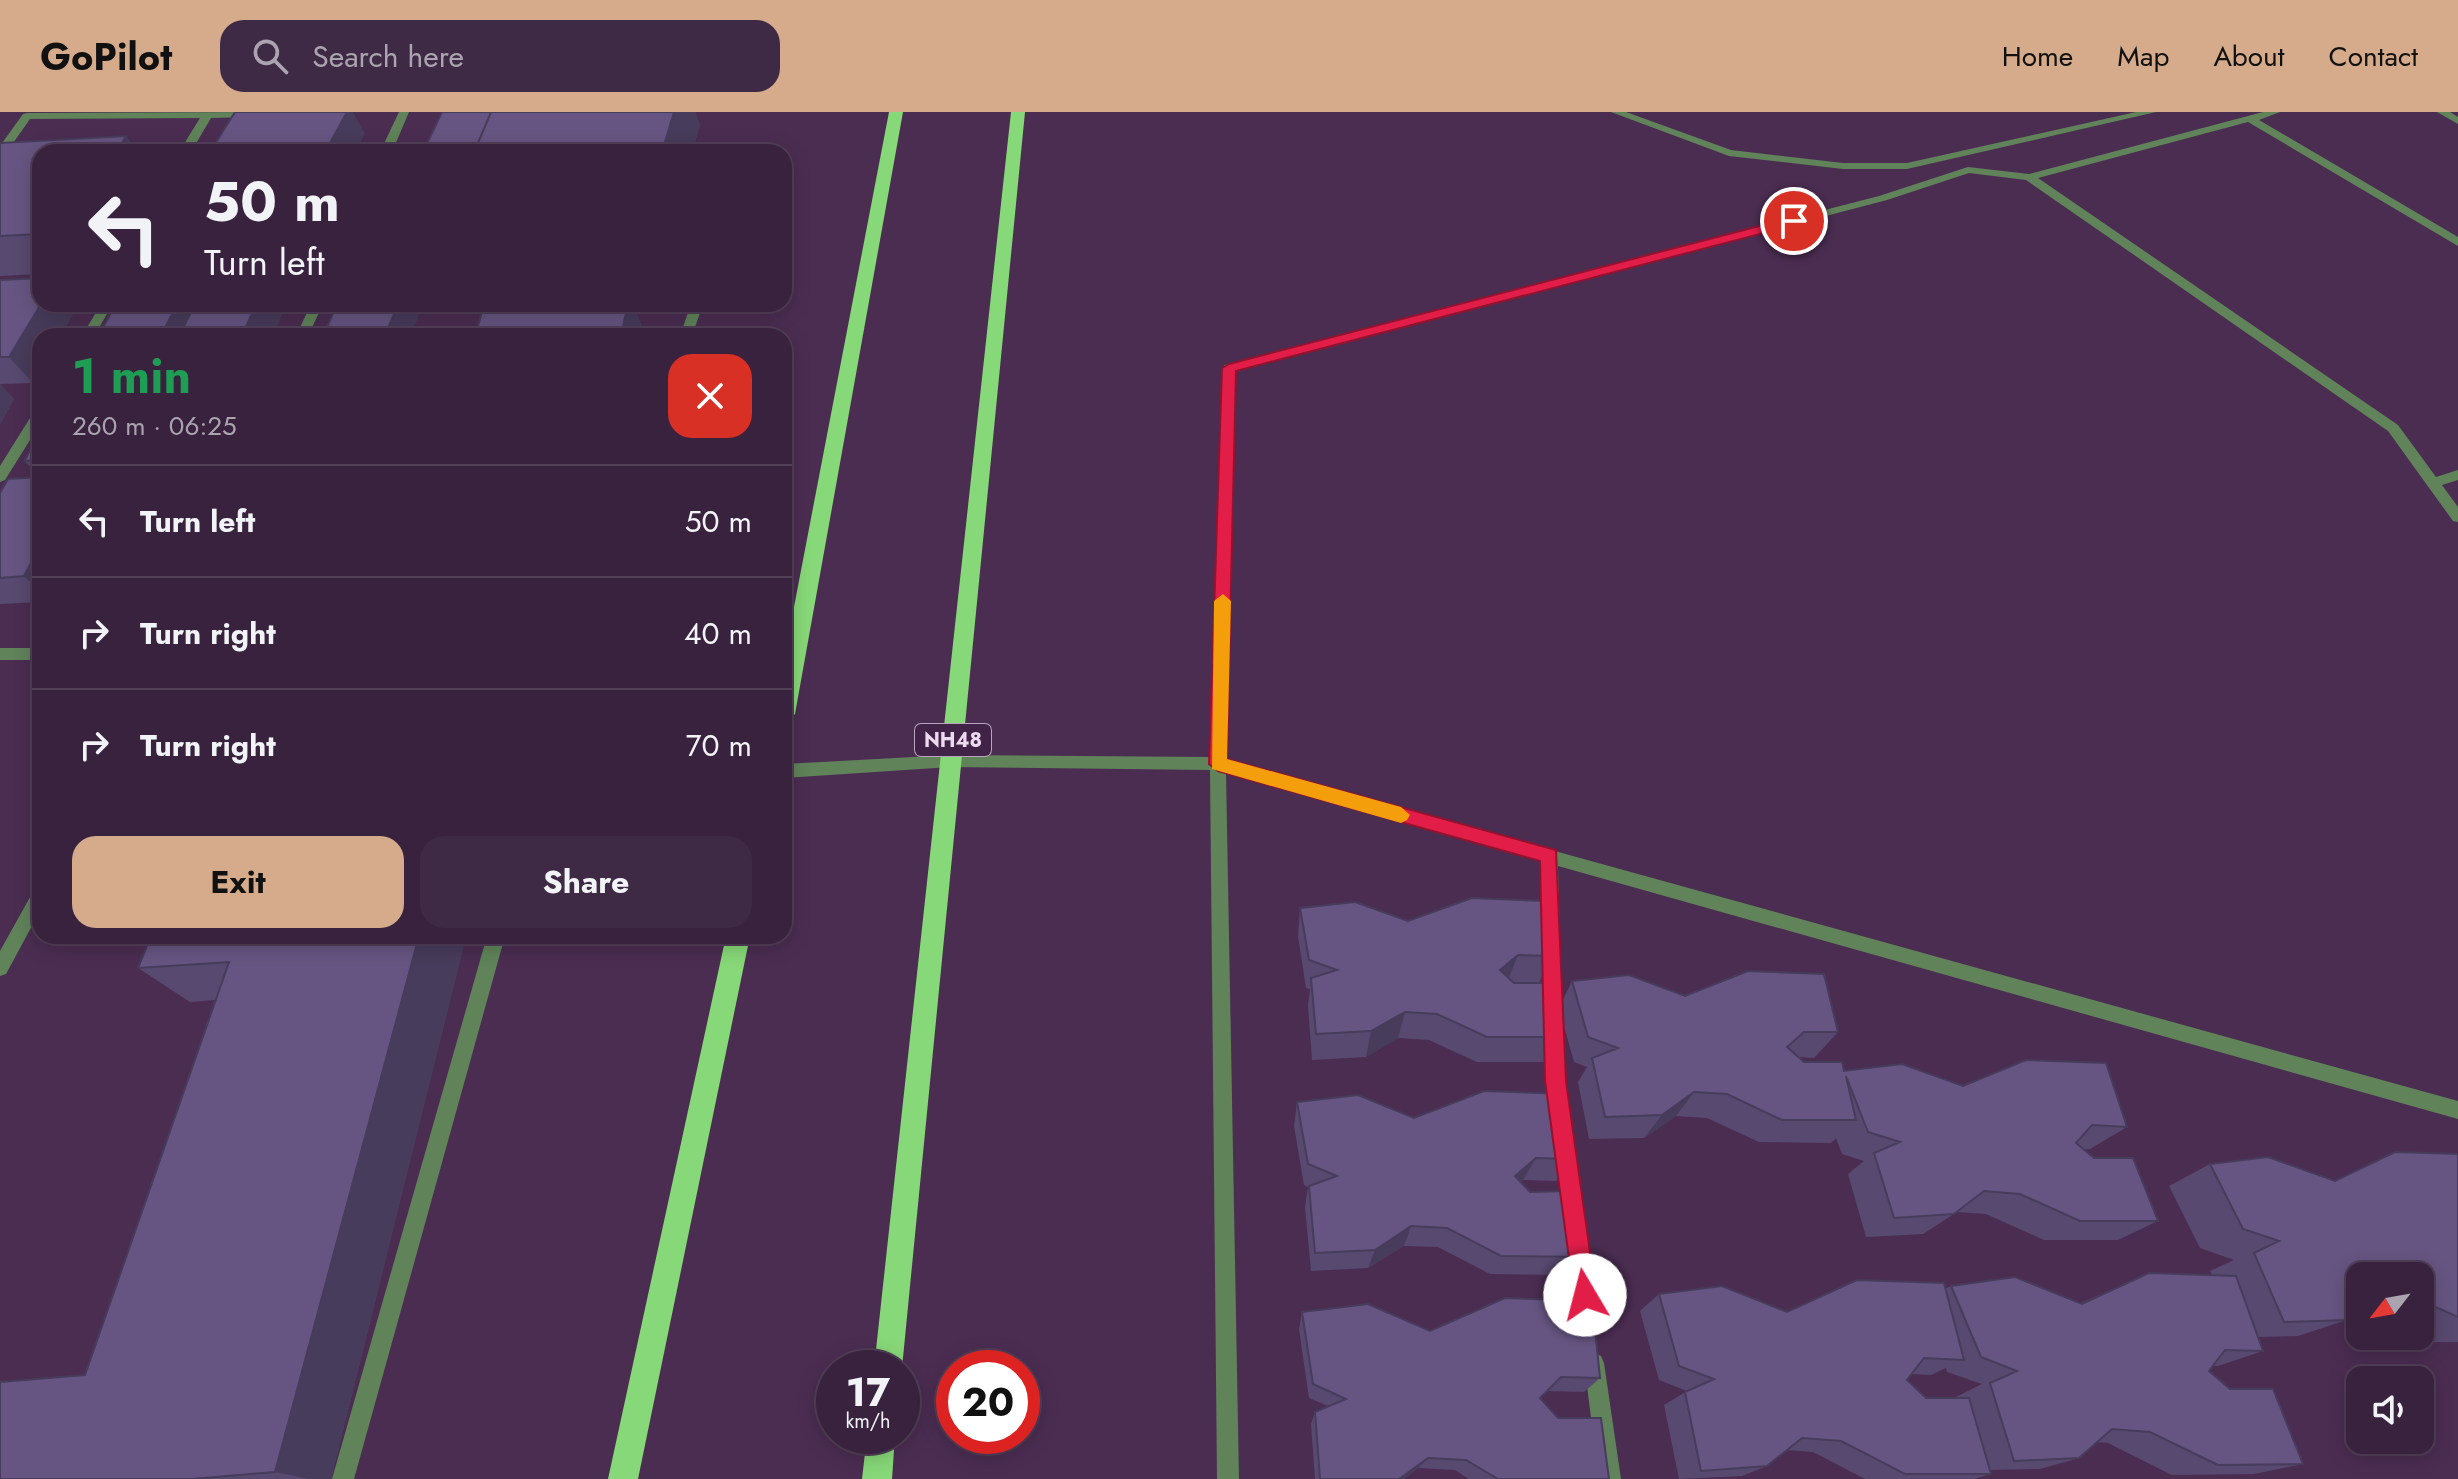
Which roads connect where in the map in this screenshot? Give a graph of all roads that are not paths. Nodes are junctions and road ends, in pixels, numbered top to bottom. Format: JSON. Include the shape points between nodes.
{"nodes":[{"id":1,"x":404,"y":112,"type":"edge"},
{"id":2,"x":896,"y":112,"type":"edge"},
{"id":3,"x":1018,"y":112,"type":"edge"},
{"id":4,"x":1616,"y":112,"type":"edge"},
{"id":5,"x":2151,"y":112,"type":"edge"},
{"id":6,"x":2275,"y":112,"type":"edge"},
{"id":7,"x":2442,"y":112,"type":"edge"},
{"id":8,"x":266,"y":114,"type":"edge"},
{"id":9,"x":207,"y":115,"type":"junction"},
{"id":10,"x":2250,"y":119,"type":"junction"},
{"id":11,"x":2458,"y":121,"type":"edge"},
{"id":12,"x":190,"y":144,"type":"edge"},
{"id":13,"x":390,"y":144,"type":"edge"},
{"id":14,"x":0,"y":154,"type":"edge"},
{"id":15,"x":2029,"y":177,"type":"junction"},
{"id":16,"x":2458,"y":242,"type":"edge"},
{"id":17,"x":32,"y":426,"type":"edge"},
{"id":18,"x":2458,"y":475,"type":"edge"},
{"id":19,"x":0,"y":477,"type":"edge"},
{"id":20,"x":2433,"y":483,"type":"junction"},
{"id":21,"x":2458,"y":517,"type":"edge"},
{"id":22,"x":0,"y":654,"type":"edge"},
{"id":23,"x":32,"y":654,"type":"edge"},
{"id":24,"x":792,"y":671,"type":"edge"},
{"id":25,"x":951,"y":761,"type":"junction"},
{"id":26,"x":1218,"y":764,"type":"junction"},
{"id":27,"x":792,"y":771,"type":"edge"},
{"id":28,"x":1549,"y":856,"type":"junction"},
{"id":29,"x":32,"y":909,"type":"edge"},
{"id":30,"x":494,"y":944,"type":"edge"},
{"id":31,"x":736,"y":944,"type":"edge"},
{"id":32,"x":0,"y":967,"type":"edge"},
{"id":33,"x":2458,"y":1110,"type":"edge"},
{"id":34,"x":890,"y":1350,"type":"edge"},
{"id":35,"x":879,"y":1454,"type":"edge"},
{"id":36,"x":343,"y":1479,"type":"edge"},
{"id":37,"x":623,"y":1479,"type":"edge"},
{"id":38,"x":877,"y":1479,"type":"edge"},
{"id":39,"x":1228,"y":1479,"type":"edge"},
{"id":40,"x":1610,"y":1479,"type":"edge"}],
"edges":[{"from":1,"to":13,"type":"lane"},
{"from":2,"to":24,"type":"highway"},
{"from":3,"to":25,"type":"highway","number":"NH48"},
{"from":4,"to":5,"type":"lane","via":[[1729,153],[1843,166],[1907,166]]},
{"from":6,"to":10,"type":"lane"},
{"from":7,"to":11,"type":"lane"},
{"from":8,"to":9,"type":"lane"},
{"from":9,"to":12,"type":"lane"},
{"from":9,"to":14,"type":"lane","via":[[27,116]]},
{"from":10,"to":15,"type":"lane"},
{"from":10,"to":16,"type":"lane"},
{"from":15,"to":20,"type":"lane","via":[[2393,428]]},
{"from":15,"to":26,"type":"lane","via":[[1968,170],[1883,198],[1229,368]]},
{"from":17,"to":19,"type":"lane"},
{"from":18,"to":20,"type":"lane"},
{"from":20,"to":21,"type":"lane"},
{"from":22,"to":23,"type":"lane"},
{"from":25,"to":26,"type":"lane"},
{"from":25,"to":27,"type":"lane"},
{"from":25,"to":34,"type":"highway","number":"NH48"},
{"from":26,"to":28,"type":"lane"},
{"from":26,"to":39,"type":"lane"},
{"from":28,"to":33,"type":"lane"},
{"from":28,"to":40,"type":"lane","via":[[1555,1081]]},
{"from":29,"to":32,"type":"lane"},
{"from":30,"to":36,"type":"lane"},
{"from":31,"to":37,"type":"highway"},
{"from":35,"to":38,"type":"highway"}]}
